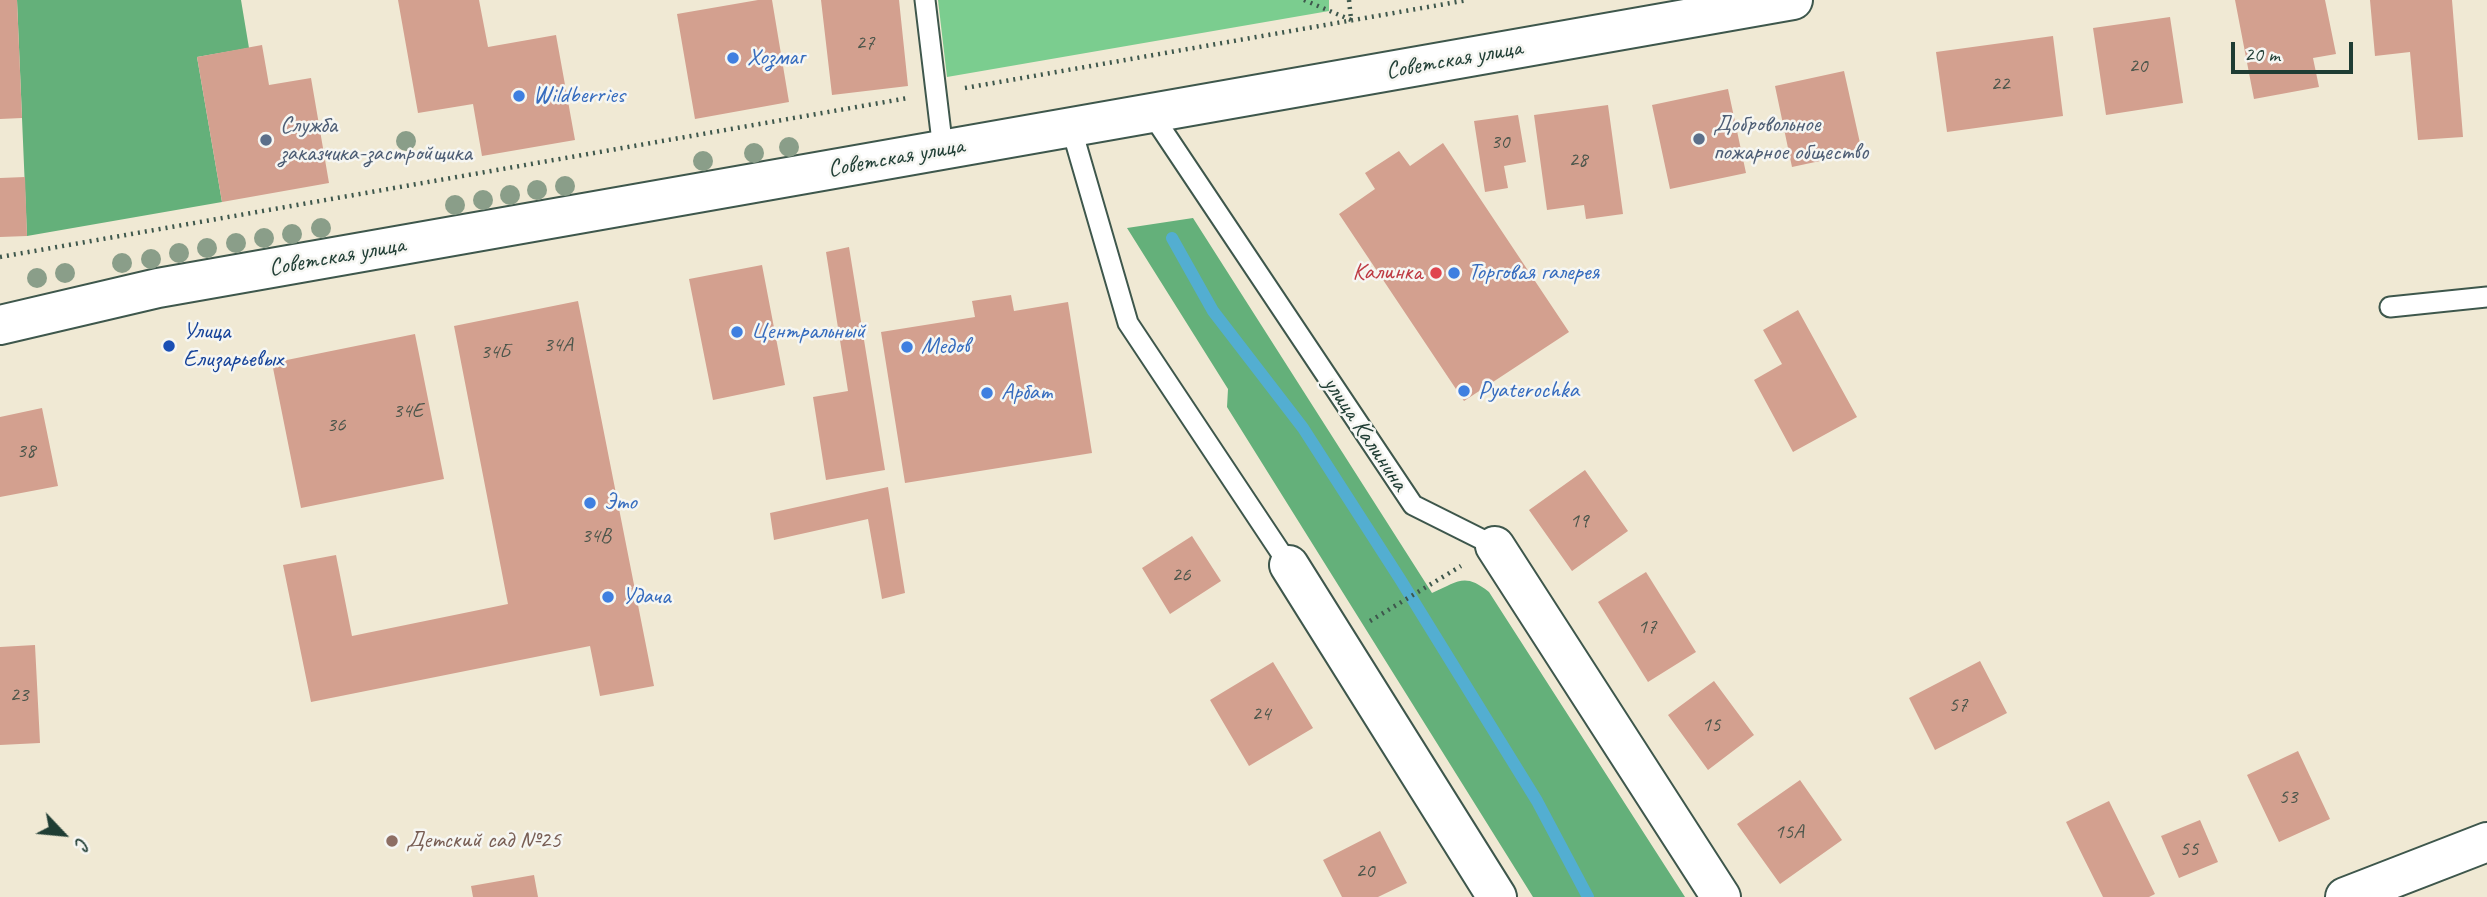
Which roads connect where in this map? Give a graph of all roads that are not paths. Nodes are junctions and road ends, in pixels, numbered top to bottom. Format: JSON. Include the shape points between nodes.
{"nodes":[{"id":1,"x":925,"y":0,"type":"edge"},
{"id":2,"x":1793,"y":0,"type":"edge"},
{"id":3,"x":1151,"y":113,"type":"junction"},
{"id":4,"x":1071,"y":127,"type":"junction"},
{"id":5,"x":943,"y":150,"type":"junction"},
{"id":6,"x":2487,"y":297,"type":"edge"},
{"id":7,"x":2390,"y":307,"type":"dead end"},
{"id":8,"x":0,"y":325,"type":"edge"},
{"id":9,"x":1495,"y":545,"type":"joint"},
{"id":10,"x":1289,"y":565,"type":"joint"},
{"id":11,"x":2487,"y":842,"type":"edge"},
{"id":12,"x":1497,"y":897,"type":"edge"},
{"id":13,"x":1721,"y":897,"type":"edge"},
{"id":14,"x":2345,"y":897,"type":"edge"}],
"edges":[{"from":1,"to":5,"type":"lane"},
{"from":2,"to":3,"type":"main road","name":"Советская улица"},
{"from":3,"to":4,"type":"main road","name":"Советская улица"},
{"from":3,"to":9,"type":"lane","name":"улица Калинина","via":[[1413,505]]},
{"from":4,"to":5,"type":"main road","name":"Советская улица"},
{"from":4,"to":10,"type":"lane","via":[[1128,323]]},
{"from":5,"to":8,"type":"main road","name":"Советская улица","via":[[158,288]]},
{"from":6,"to":7,"type":"lane"},
{"from":9,"to":13,"type":"main road","name":"улица Калинина"},
{"from":10,"to":12,"type":"main road"},
{"from":11,"to":14,"type":"main road"}]}
